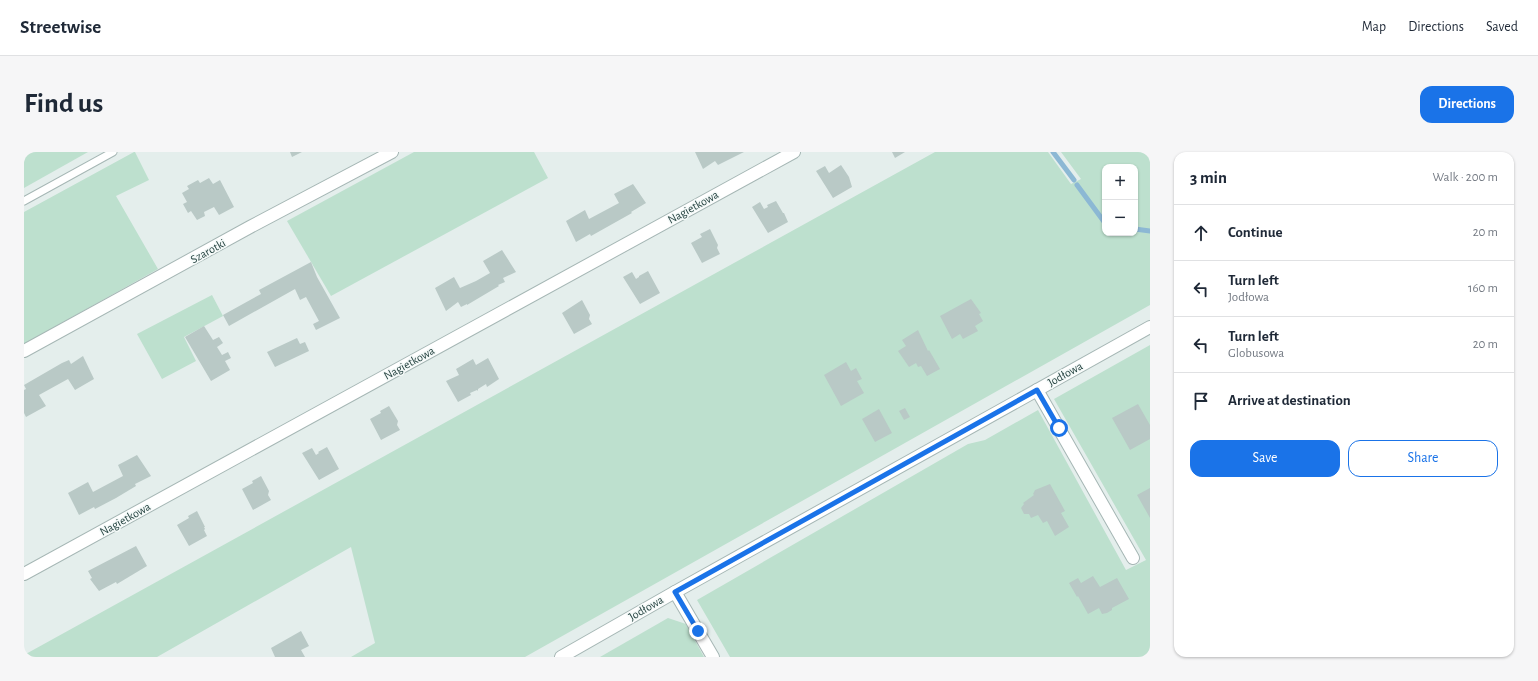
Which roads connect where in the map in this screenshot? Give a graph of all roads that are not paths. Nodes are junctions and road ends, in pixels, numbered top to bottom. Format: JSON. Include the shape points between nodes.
{"nodes":[{"id":1,"x":113,"y":152,"type":"edge"},
{"id":2,"x":392,"y":152,"type":"edge"},
{"id":3,"x":794,"y":152,"type":"edge"},
{"id":4,"x":24,"y":201,"type":"edge"},
{"id":5,"x":1150,"y":327,"type":"edge"},
{"id":6,"x":24,"y":351,"type":"edge"},
{"id":7,"x":1037,"y":390,"type":"junction"},
{"id":8,"x":1133,"y":558,"type":"dead end"},
{"id":9,"x":24,"y":574,"type":"edge"},
{"id":10,"x":675,"y":592,"type":"junction"},
{"id":11,"x":561,"y":657,"type":"edge"},
{"id":12,"x":713,"y":657,"type":"edge"}],
"edges":[{"from":1,"to":4,"type":"lane"},
{"from":2,"to":6,"type":"street","name":"Szarotki"},
{"from":3,"to":9,"type":"street","name":"Nagietkowa"},
{"from":5,"to":7,"type":"street","name":"Jodłowa"},
{"from":7,"to":8,"type":"street"},
{"from":7,"to":10,"type":"street","name":"Jodłowa"},
{"from":10,"to":11,"type":"street","name":"Jodłowa"},
{"from":10,"to":12,"type":"street"}]}
